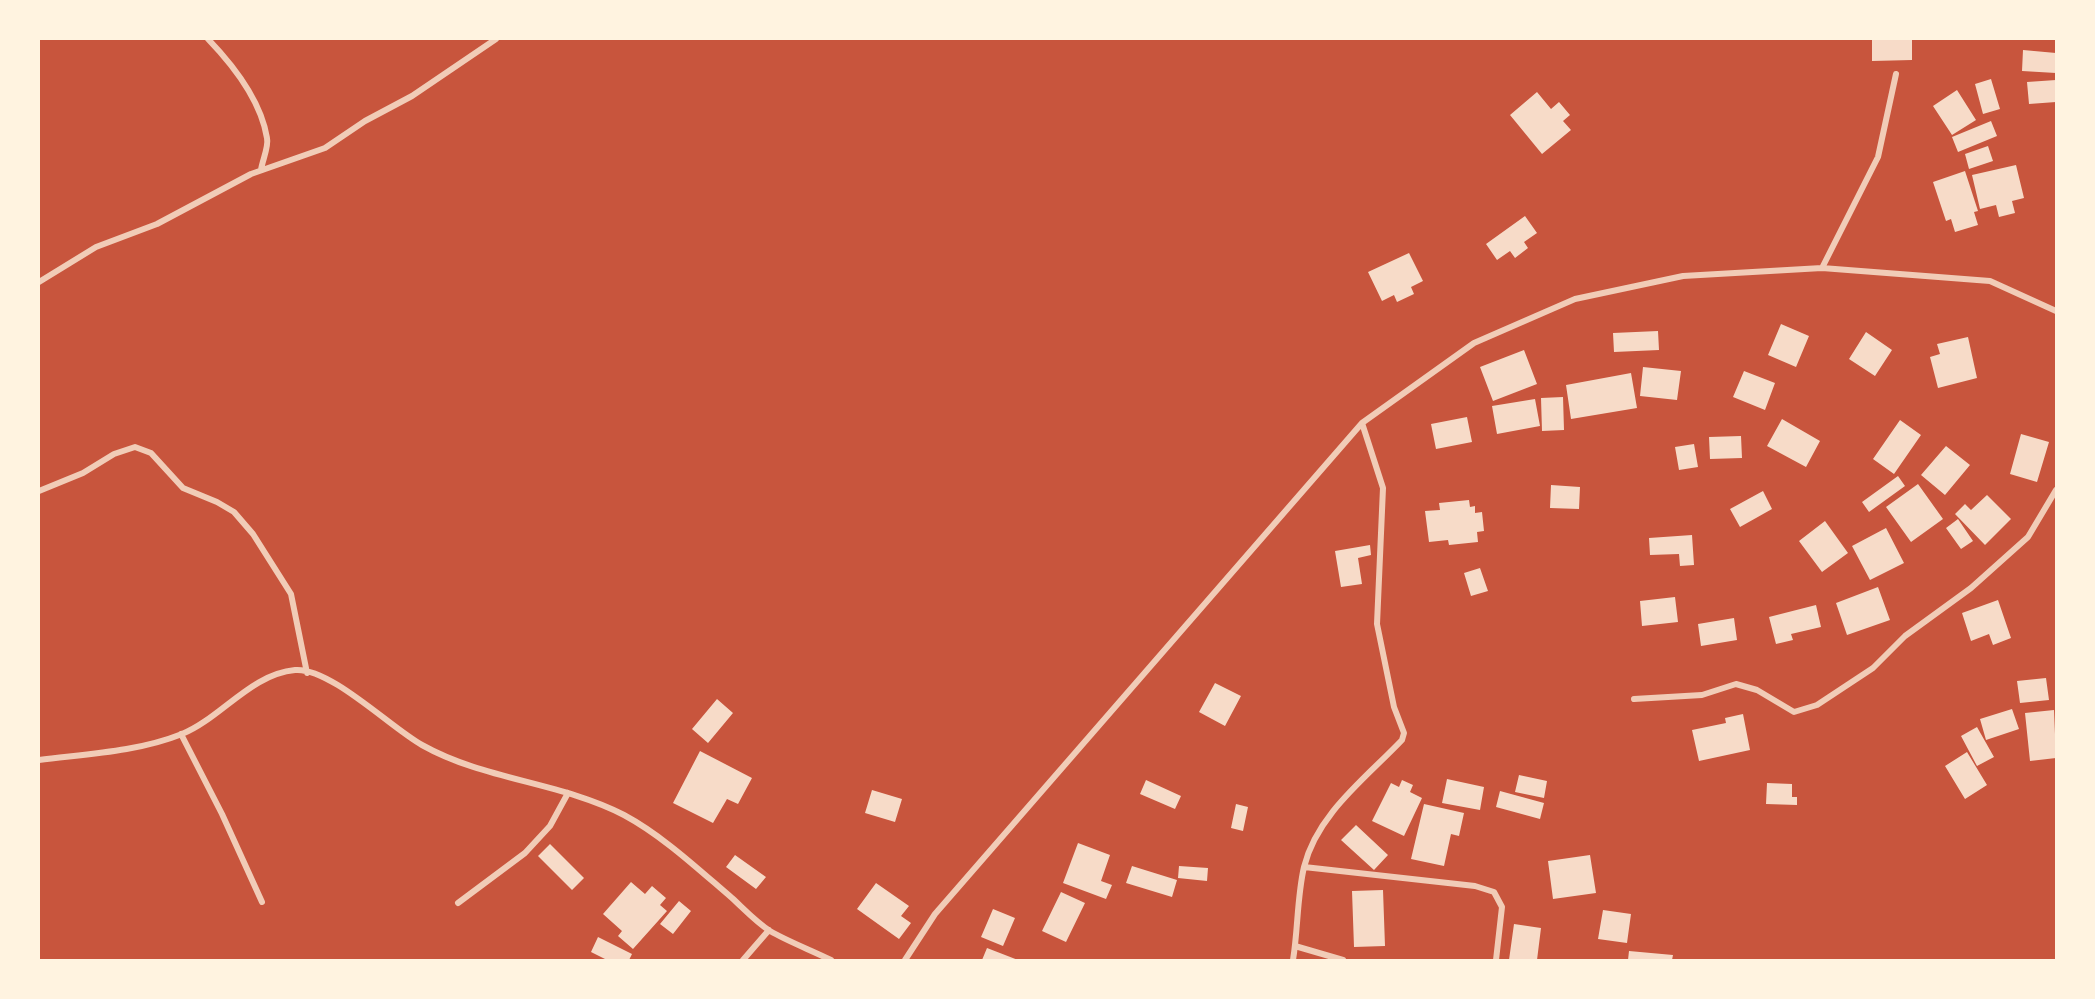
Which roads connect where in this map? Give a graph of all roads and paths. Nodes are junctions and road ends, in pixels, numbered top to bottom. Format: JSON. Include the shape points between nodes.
{"nodes":[{"id":1,"x":208,"y":39,"type":"edge"},
{"id":2,"x":496,"y":39,"type":"edge"},
{"id":3,"x":1896,"y":74,"type":"dead end"},
{"id":4,"x":261,"y":170,"type":"junction"},
{"id":5,"x":1822,"y":268,"type":"junction"},
{"id":6,"x":39,"y":282,"type":"edge"},
{"id":7,"x":2056,"y":311,"type":"edge"},
{"id":8,"x":1362,"y":423,"type":"junction"},
{"id":9,"x":2056,"y":490,"type":"edge"},
{"id":10,"x":39,"y":491,"type":"edge"},
{"id":11,"x":307,"y":672,"type":"junction"},
{"id":12,"x":1634,"y":699,"type":"dead end"},
{"id":13,"x":181,"y":734,"type":"junction"},
{"id":14,"x":39,"y":760,"type":"edge"},
{"id":15,"x":568,"y":794,"type":"junction"},
{"id":16,"x":1304,"y":867,"type":"junction"},
{"id":17,"x":262,"y":902,"type":"dead end"},
{"id":18,"x":458,"y":903,"type":"dead end"},
{"id":19,"x":769,"y":930,"type":"junction"},
{"id":20,"x":1295,"y":946,"type":"junction"},
{"id":21,"x":743,"y":960,"type":"edge"},
{"id":22,"x":831,"y":960,"type":"edge"},
{"id":23,"x":905,"y":960,"type":"edge"},
{"id":24,"x":1293,"y":960,"type":"edge"},
{"id":25,"x":1342,"y":960,"type":"edge"},
{"id":26,"x":1496,"y":960,"type":"edge"}],
"edges":[{"from":1,"to":4,"type":"street","via":[[249,92],[260,119],[268,140]]},
{"from":2,"to":4,"type":"street","via":[[325,148]]},
{"from":3,"to":5,"type":"street","via":[[1878,158]]},
{"from":4,"to":6,"type":"street","via":[[157,224],[96,247]]},
{"from":5,"to":7,"type":"street","via":[[1990,281]]},
{"from":5,"to":8,"type":"street","via":[[1683,276],[1575,299],[1474,343]]},
{"from":8,"to":16,"type":"street","via":[[1383,488],[1377,624],[1394,707],[1404,733],[1402,740],[1339,803],[1316,838]]},
{"from":8,"to":23,"type":"street","via":[[935,914]]},
{"from":9,"to":12,"type":"street","via":[[2028,537],[1998,565],[1905,636],[1872,668],[1817,705],[1794,712],[1758,690],[1736,684],[1702,695]]},
{"from":10,"to":11,"type":"street","via":[[57,486],[114,454],[135,447],[152,453],[183,488],[234,512],[253,534],[291,594]]},
{"from":11,"to":13,"type":"street","via":[[277,673],[212,718]]},
{"from":11,"to":15,"type":"street","via":[[340,686],[396,730],[425,747],[461,763]]},
{"from":13,"to":14,"type":"street","via":[[129,749]]},
{"from":13,"to":17,"type":"street"},
{"from":15,"to":18,"type":"street","via":[[550,826],[525,853]]},
{"from":15,"to":19,"type":"street","via":[[623,815],[647,830]]},
{"from":16,"to":20,"type":"street"},
{"from":16,"to":26,"type":"street","via":[[1475,886],[1494,892],[1502,907]]},
{"from":19,"to":21,"type":"street"},
{"from":19,"to":22,"type":"street"},
{"from":20,"to":24,"type":"street"},
{"from":20,"to":25,"type":"street"}]}
